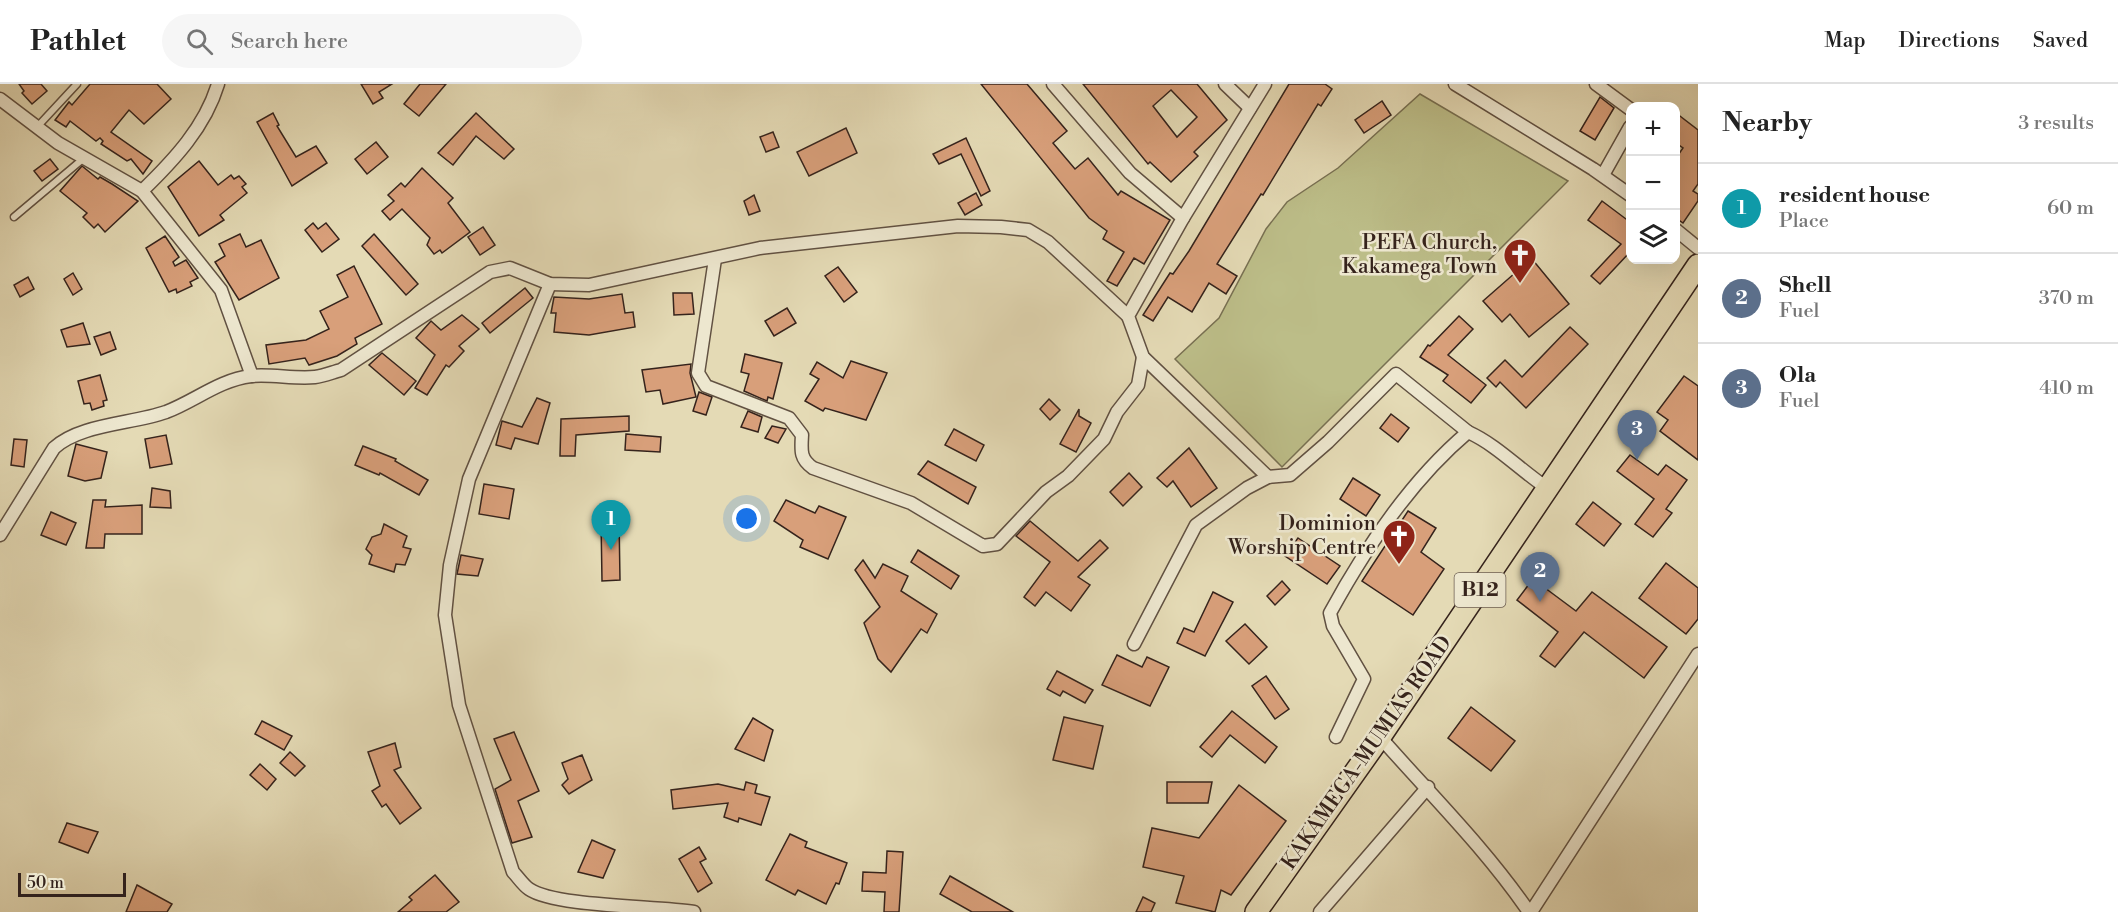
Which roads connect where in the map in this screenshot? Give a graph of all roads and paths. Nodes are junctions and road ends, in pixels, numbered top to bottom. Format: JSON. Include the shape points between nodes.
{"nodes":[{"id":1,"x":77,"y":84,"type":"edge"},
{"id":2,"x":218,"y":84,"type":"edge"},
{"id":3,"x":1053,"y":84,"type":"edge"},
{"id":4,"x":1225,"y":84,"type":"edge"},
{"id":5,"x":1265,"y":84,"type":"edge"},
{"id":6,"x":1455,"y":84,"type":"edge"},
{"id":7,"x":1596,"y":84,"type":"edge"},
{"id":8,"x":0,"y":99,"type":"edge"},
{"id":9,"x":1626,"y":106,"type":"edge"},
{"id":10,"x":1250,"y":108,"type":"junction"},
{"id":11,"x":38,"y":126,"type":"junction"},
{"id":12,"x":1626,"y":134,"type":"edge"},
{"id":13,"x":84,"y":158,"type":"junction"},
{"id":14,"x":1603,"y":175,"type":"junction"},
{"id":15,"x":142,"y":191,"type":"junction"},
{"id":16,"x":1626,"y":192,"type":"edge"},
{"id":17,"x":14,"y":216,"type":"dead end"},
{"id":18,"x":1183,"y":218,"type":"junction"},
{"id":19,"x":1680,"y":233,"type":"edge"},
{"id":20,"x":1698,"y":248,"type":"edge"},
{"id":21,"x":714,"y":259,"type":"junction"},
{"id":22,"x":1698,"y":265,"type":"edge"},
{"id":23,"x":550,"y":284,"type":"junction"},
{"id":24,"x":1128,"y":316,"type":"junction"},
{"id":25,"x":1143,"y":357,"type":"junction"},
{"id":26,"x":252,"y":376,"type":"junction"},
{"id":27,"x":1468,"y":432,"type":"junction"},
{"id":28,"x":1268,"y":477,"type":"junction"},
{"id":29,"x":1547,"y":488,"type":"junction"},
{"id":30,"x":0,"y":536,"type":"edge"},
{"id":31,"x":1134,"y":644,"type":"dead end"},
{"id":32,"x":1698,"y":654,"type":"edge"},
{"id":33,"x":1336,"y":737,"type":"dead end"},
{"id":34,"x":1380,"y":737,"type":"junction"},
{"id":35,"x":1428,"y":787,"type":"junction"},
{"id":36,"x":694,"y":912,"type":"edge"},
{"id":37,"x":1256,"y":912,"type":"edge"},
{"id":38,"x":1320,"y":912,"type":"edge"},
{"id":39,"x":1530,"y":912,"type":"edge"}],
"edges":[{"from":1,"to":11,"type":"lane"},
{"from":2,"to":15,"type":"street","via":[[194,134]]},
{"from":3,"to":18,"type":"street","via":[[1130,173]]},
{"from":4,"to":10,"type":"street"},
{"from":5,"to":10,"type":"street"},
{"from":6,"to":14,"type":"street"},
{"from":7,"to":9,"type":"street"},
{"from":8,"to":11,"type":"street"},
{"from":10,"to":18,"type":"street"},
{"from":11,"to":13,"type":"street"},
{"from":12,"to":14,"type":"street"},
{"from":13,"to":15,"type":"street"},
{"from":13,"to":17,"type":"lane"},
{"from":14,"to":16,"type":"street"},
{"from":15,"to":26,"type":"street","via":[[221,290]]},
{"from":18,"to":24,"type":"street"},
{"from":19,"to":20,"type":"street"},
{"from":21,"to":23,"type":"street","via":[[589,285]]},
{"from":21,"to":24,"type":"street","via":[[760,248],[958,226],[1028,230],[1048,242]]},
{"from":21,"to":25,"type":"street","via":[[700,381],[789,418],[802,435],[801,454],[813,468],[911,503],[983,546],[1005,538],[1046,492],[1068,476],[1104,439],[1117,412],[1138,385]]},
{"from":22,"to":29,"type":"highway","name":"KAKAMEGA-MUMIAS ROAD","number":"B12"},
{"from":23,"to":26,"type":"street","via":[[510,268],[490,272],[341,370],[316,377]]},
{"from":23,"to":36,"type":"street","via":[[469,479],[450,565],[446,615],[459,705],[513,872],[529,890],[568,901]]},
{"from":24,"to":25,"type":"street"},
{"from":25,"to":28,"type":"street"},
{"from":26,"to":30,"type":"street","via":[[202,393],[168,411],[131,423],[76,433],[63,440],[54,448]]},
{"from":27,"to":28,"type":"street","via":[[1395,374],[1290,475]]},
{"from":27,"to":29,"type":"street","via":[[1486,440]]},
{"from":27,"to":33,"type":"street","via":[[1427,472],[1367,549],[1330,613],[1333,626],[1364,679]]},
{"from":28,"to":31,"type":"street","via":[[1246,488],[1196,525]]},
{"from":29,"to":34,"type":"highway","name":"KAKAMEGA-MUMIAS ROAD","number":"B12"},
{"from":32,"to":39,"type":"street"},
{"from":34,"to":35,"type":"street"},
{"from":34,"to":37,"type":"highway","name":"KAKAMEGA-MUMIAS ROAD","number":"B12"},
{"from":35,"to":38,"type":"street"},
{"from":35,"to":39,"type":"street"}]}
